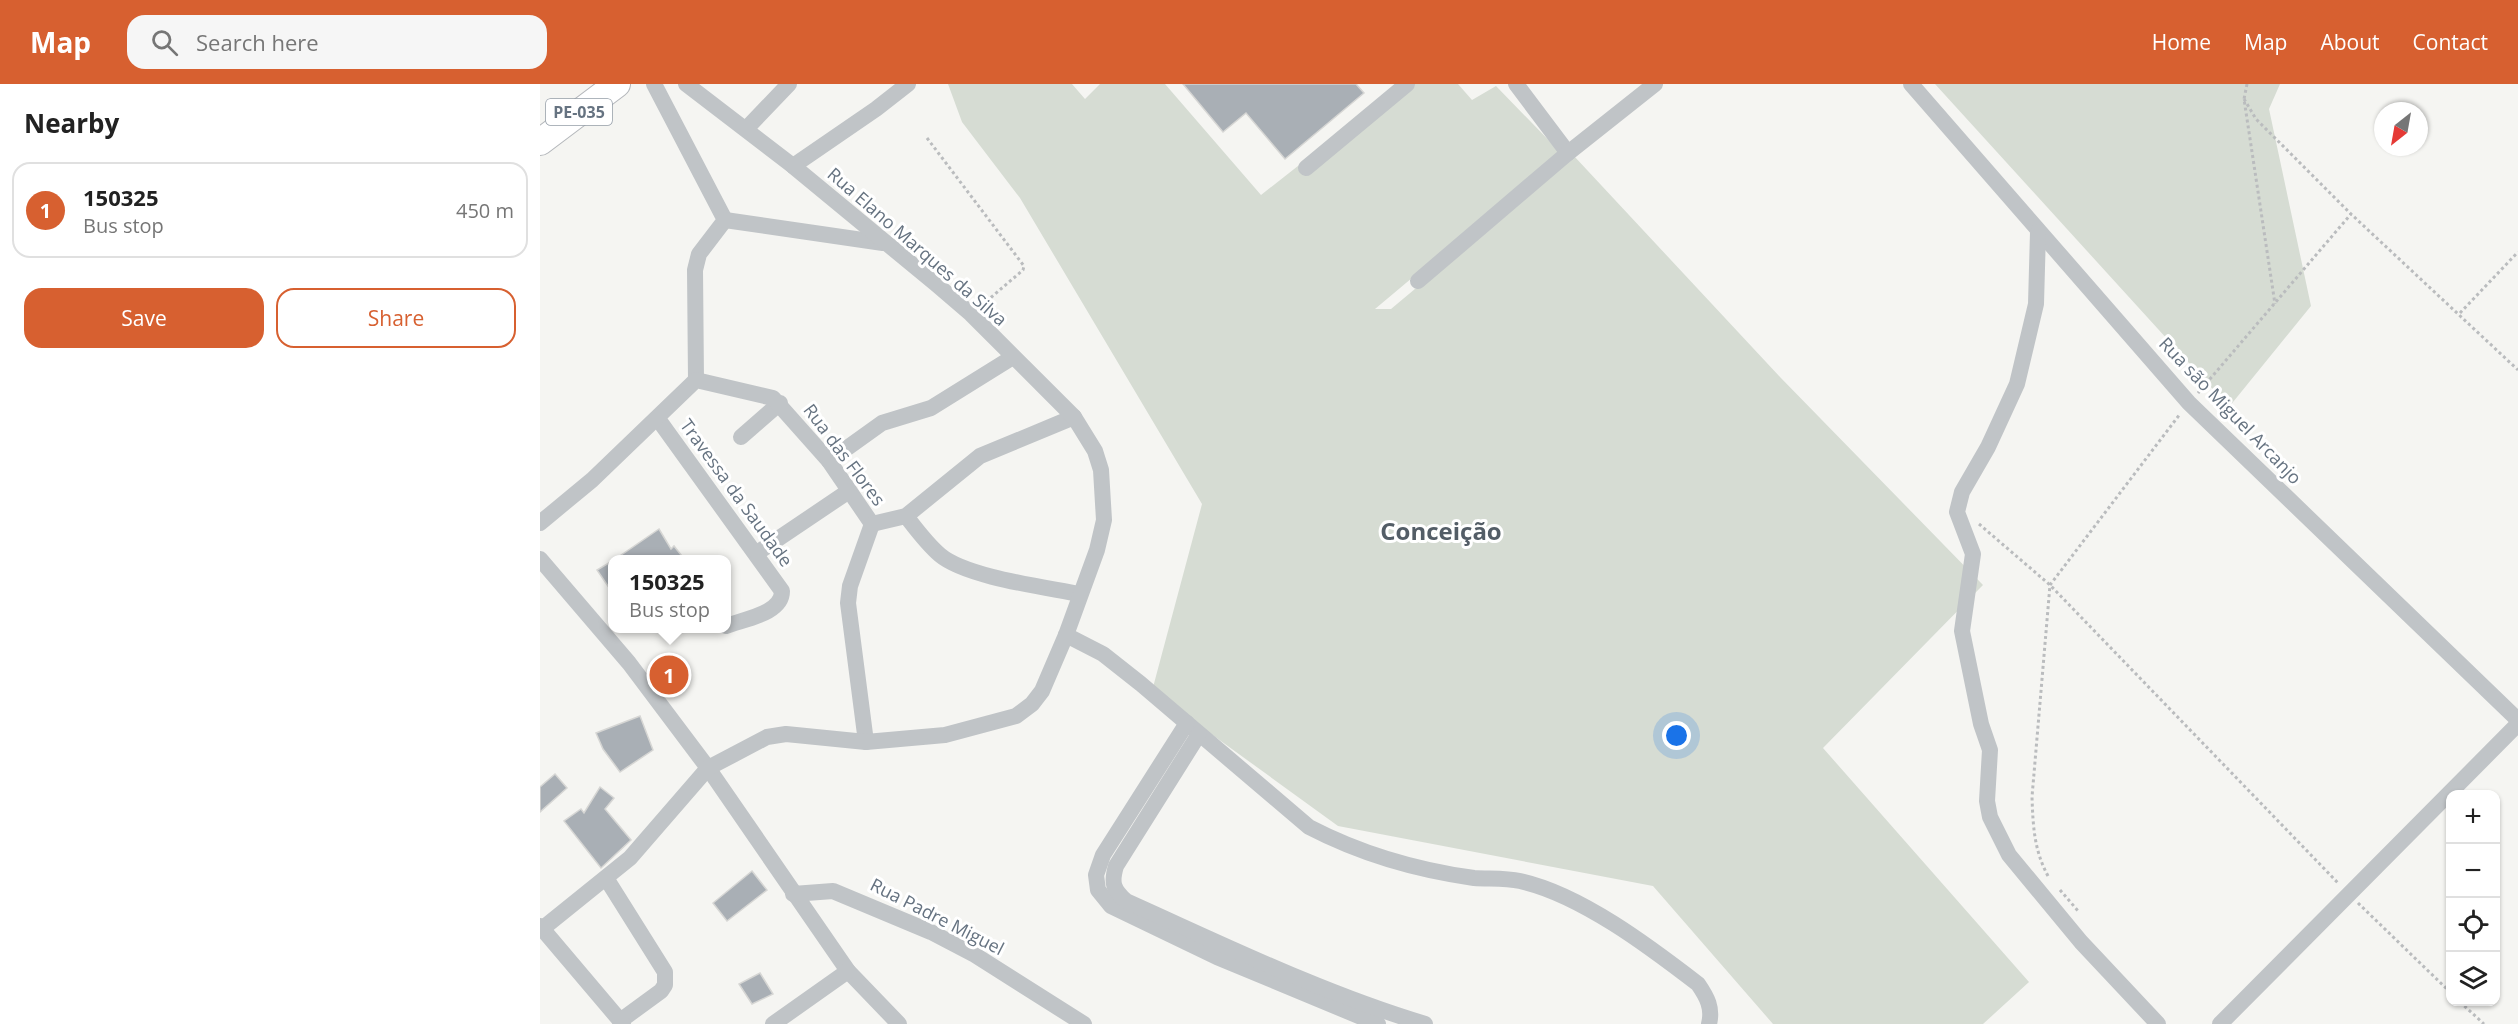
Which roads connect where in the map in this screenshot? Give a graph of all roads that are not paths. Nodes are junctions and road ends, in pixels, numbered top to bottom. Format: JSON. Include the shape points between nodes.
{"nodes":[{"id":1,"x":618,"y":84,"type":"edge"},
{"id":2,"x":654,"y":84,"type":"edge"},
{"id":3,"x":686,"y":84,"type":"edge"},
{"id":4,"x":789,"y":84,"type":"edge"},
{"id":5,"x":908,"y":84,"type":"edge"},
{"id":6,"x":1407,"y":84,"type":"edge"},
{"id":7,"x":1516,"y":84,"type":"edge"},
{"id":8,"x":1654,"y":84,"type":"edge"},
{"id":9,"x":1911,"y":84,"type":"edge"},
{"id":10,"x":746,"y":129,"type":"junction"},
{"id":11,"x":540,"y":142,"type":"edge"},
{"id":12,"x":1568,"y":153,"type":"junction"},
{"id":13,"x":793,"y":166,"type":"junction"},
{"id":14,"x":1306,"y":168,"type":"dead end"},
{"id":15,"x":725,"y":220,"type":"junction"},
{"id":16,"x":2038,"y":231,"type":"junction"},
{"id":17,"x":883,"y":243,"type":"junction"},
{"id":18,"x":1418,"y":281,"type":"dead end"},
{"id":19,"x":1013,"y":357,"type":"junction"},
{"id":20,"x":696,"y":380,"type":"junction"},
{"id":21,"x":780,"y":403,"type":"junction"},
{"id":22,"x":1074,"y":417,"type":"junction"},
{"id":23,"x":658,"y":419,"type":"junction"},
{"id":24,"x":741,"y":437,"type":"dead end"},
{"id":25,"x":829,"y":461,"type":"junction"},
{"id":26,"x":849,"y":491,"type":"junction"},
{"id":27,"x":906,"y":516,"type":"junction"},
{"id":28,"x":540,"y":523,"type":"edge"},
{"id":29,"x":872,"y":524,"type":"junction"},
{"id":30,"x":756,"y":553,"type":"junction"},
{"id":31,"x":540,"y":559,"type":"edge"},
{"id":32,"x":1079,"y":594,"type":"junction"},
{"id":33,"x":731,"y":624,"type":"edge"},
{"id":34,"x":1066,"y":635,"type":"junction"},
{"id":35,"x":2518,"y":722,"type":"edge"},
{"id":36,"x":1193,"y":729,"type":"junction"},
{"id":37,"x":866,"y":742,"type":"junction"},
{"id":38,"x":708,"y":768,"type":"junction"},
{"id":39,"x":606,"y":878,"type":"junction"},
{"id":40,"x":793,"y":894,"type":"junction"},
{"id":41,"x":541,"y":928,"type":"edge"},
{"id":42,"x":848,"y":971,"type":"junction"},
{"id":43,"x":621,"y":1022,"type":"edge"},
{"id":44,"x":773,"y":1024,"type":"edge"},
{"id":45,"x":899,"y":1024,"type":"edge"},
{"id":46,"x":1084,"y":1024,"type":"edge"},
{"id":47,"x":1378,"y":1024,"type":"edge"},
{"id":48,"x":1425,"y":1024,"type":"edge"},
{"id":49,"x":1709,"y":1024,"type":"edge"},
{"id":50,"x":2158,"y":1024,"type":"edge"},
{"id":51,"x":2220,"y":1024,"type":"edge"}],
"edges":[{"from":1,"to":11,"type":"main road","number":"PE-035"},
{"from":2,"to":15,"type":"street"},
{"from":3,"to":10,"type":"street","name":"Rua Elano Marques da Silva"},
{"from":4,"to":10,"type":"street"},
{"from":5,"to":13,"type":"street"},
{"from":6,"to":14,"type":"street"},
{"from":7,"to":12,"type":"street"},
{"from":8,"to":12,"type":"street"},
{"from":9,"to":16,"type":"street","name":"Rua são Miguel Arcanjo"},
{"from":10,"to":13,"type":"street","name":"Rua Elano Marques da Silva"},
{"from":12,"to":18,"type":"street"},
{"from":13,"to":17,"type":"street","name":"Rua Elano Marques da Silva"},
{"from":15,"to":17,"type":"street"},
{"from":15,"to":20,"type":"street","via":[[699,254],[695,270]]},
{"from":16,"to":35,"type":"street","name":"Rua são Miguel Arcanjo","via":[[2189,403]]},
{"from":16,"to":50,"type":"street","via":[[2036,304],[2017,384],[1957,505],[1957,516],[1973,554],[1962,631],[1990,750],[1989,817],[2009,855],[2081,942]]},
{"from":17,"to":19,"type":"street","name":"Rua Elano Marques da Silva","via":[[971,315]]},
{"from":19,"to":22,"type":"street","name":"Rua Elano Marques da Silva"},
{"from":19,"to":25,"type":"street","via":[[931,408],[882,423]]},
{"from":20,"to":21,"type":"street","name":"Rua das Flores"},
{"from":20,"to":23,"type":"street"},
{"from":21,"to":24,"type":"street"},
{"from":21,"to":25,"type":"street","name":"Rua das Flores"},
{"from":22,"to":27,"type":"street","via":[[980,456]]},
{"from":22,"to":32,"type":"street","name":"Rua Elano Marques da Silva","via":[[1095,451],[1101,470],[1104,520]]},
{"from":23,"to":28,"type":"street"},
{"from":23,"to":30,"type":"street","name":"Travessa da Saudade"},
{"from":25,"to":26,"type":"street","name":"Rua das Flores"},
{"from":26,"to":29,"type":"street","name":"Rua das Flores"},
{"from":26,"to":30,"type":"street"},
{"from":27,"to":29,"type":"street"},
{"from":27,"to":32,"type":"street","via":[[952,563]]},
{"from":29,"to":37,"type":"street","name":"Rua das Flores","via":[[850,586],[848,603]]},
{"from":30,"to":33,"type":"street","name":"Travessa da Saudade","via":[[782,591],[782,600],[776,608]]},
{"from":31,"to":38,"type":"street","via":[[628,663]]},
{"from":32,"to":34,"type":"street","name":"Rua Elano Marques da Silva"},
{"from":34,"to":36,"type":"street","via":[[1103,654]]},
{"from":34,"to":37,"type":"street","name":"Rua Elano Marques da Silva","via":[[1042,691],[1016,716],[945,735]]},
{"from":35,"to":51,"type":"street"},
{"from":36,"to":47,"type":"street","via":[[1103,855],[1095,875],[1098,890],[1111,906],[1136,920]]},
{"from":36,"to":48,"type":"street","via":[[1116,866],[1111,880],[1114,890],[1126,901],[1263,962],[1373,1008]]},
{"from":36,"to":49,"type":"street","via":[[1309,827],[1339,843],[1385,860],[1473,878],[1521,882],[1564,897],[1603,919],[1698,984],[1707,998]]},
{"from":37,"to":38,"type":"street","name":"Rua Elano Marques da Silva","via":[[776,735]]},
{"from":38,"to":39,"type":"street","name":"Rua Elano Marques da Silva","via":[[630,858]]},
{"from":38,"to":40,"type":"street"},
{"from":39,"to":41,"type":"street","name":"Rua Elano Marques da Silva"},
{"from":39,"to":43,"type":"street","via":[[665,972],[661,991]]},
{"from":40,"to":42,"type":"street"},
{"from":40,"to":46,"type":"street","name":"Rua Padre Miguel","via":[[833,891],[921,927],[975,955]]},
{"from":41,"to":43,"type":"street"},
{"from":42,"to":44,"type":"street"},
{"from":42,"to":45,"type":"street"}]}
